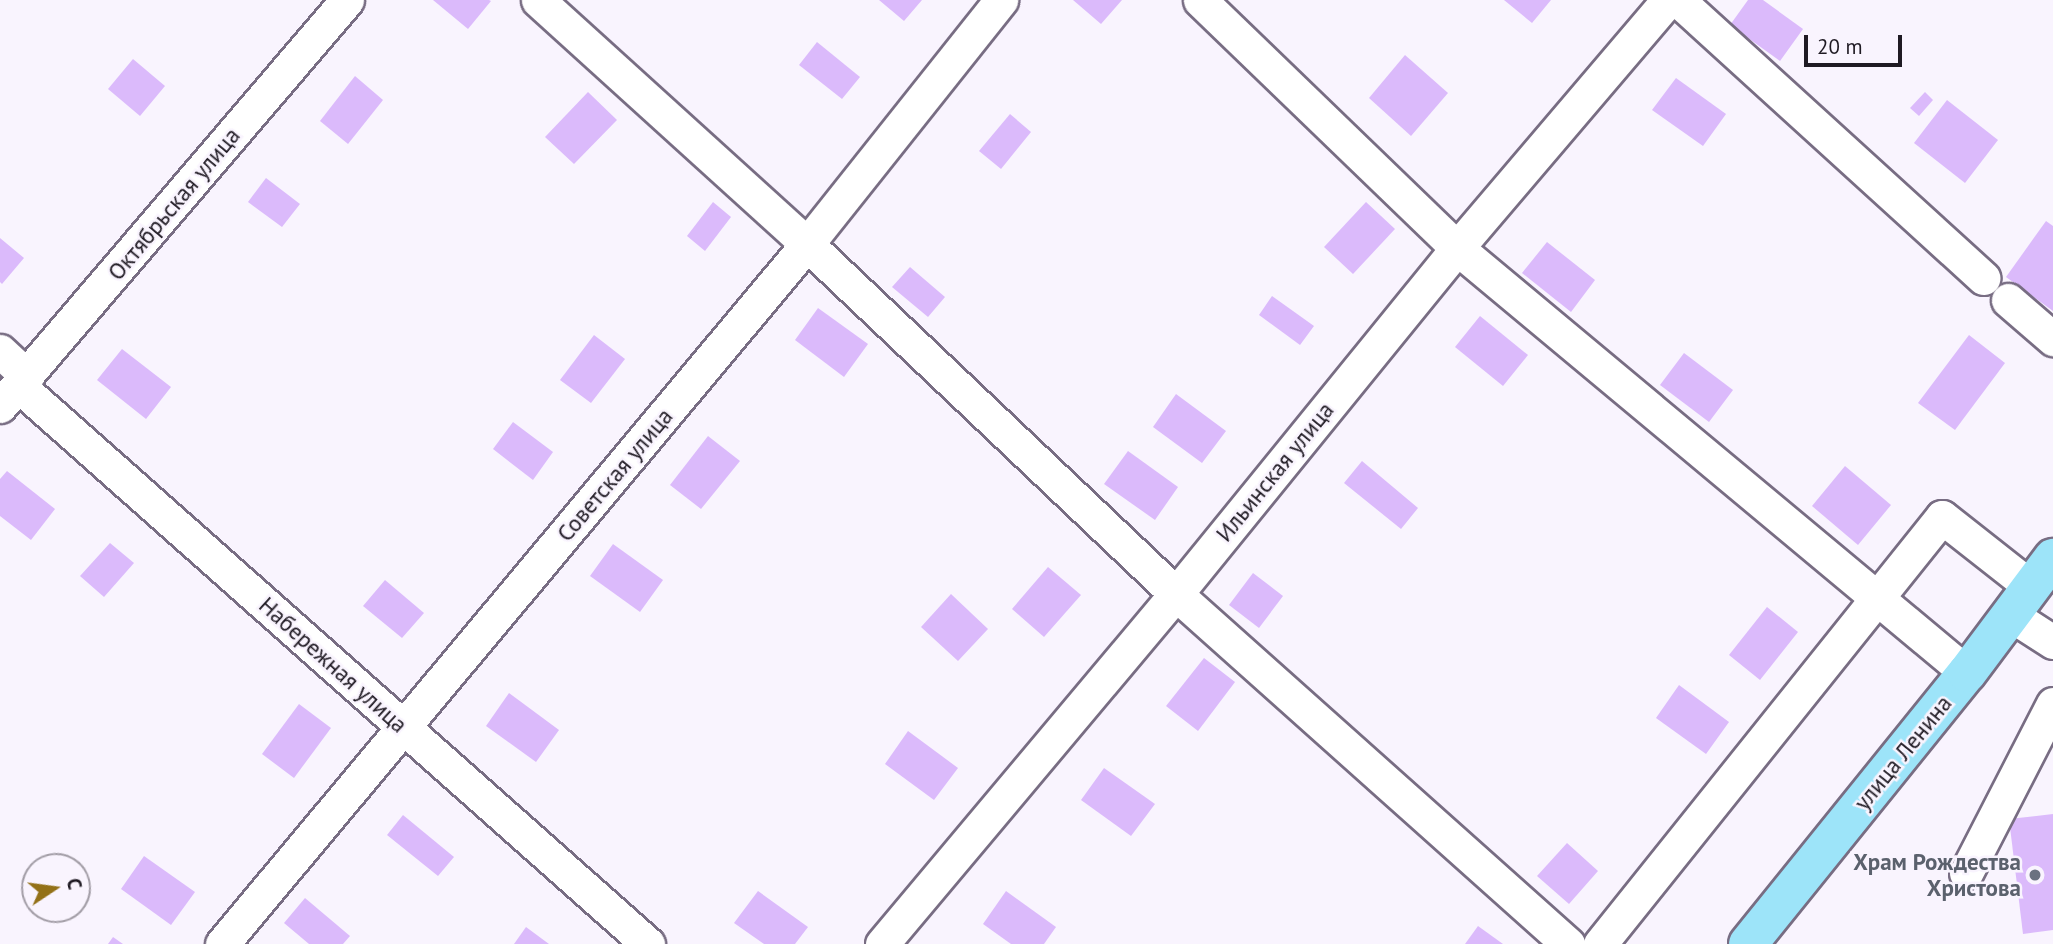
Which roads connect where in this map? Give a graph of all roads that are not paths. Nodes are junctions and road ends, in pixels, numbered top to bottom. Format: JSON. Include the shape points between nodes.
{"nodes":[{"id":1,"x":346,"y":0,"type":"edge"},
{"id":2,"x":538,"y":0,"type":"edge"},
{"id":3,"x":1001,"y":0,"type":"edge"},
{"id":4,"x":1200,"y":0,"type":"edge"},
{"id":5,"x":1668,"y":0,"type":"edge"},
{"id":6,"x":1678,"y":0,"type":"edge"},
{"id":7,"x":807,"y":244,"type":"junction"},
{"id":8,"x":1457,"y":248,"type":"junction"},
{"id":9,"x":1983,"y":278,"type":"dead end"},
{"id":10,"x":2008,"y":300,"type":"dead end"},
{"id":11,"x":2053,"y":339,"type":"edge"},
{"id":12,"x":0,"y":351,"type":"edge"},
{"id":13,"x":15,"y":389,"type":"edge"},
{"id":14,"x":2032,"y":586,"type":"edge"},
{"id":15,"x":1176,"y":594,"type":"junction"},
{"id":16,"x":1878,"y":599,"type":"junction"},
{"id":17,"x":2053,"y":642,"type":"edge"},
{"id":18,"x":1967,"y":673,"type":"junction"},
{"id":19,"x":2053,"y":704,"type":"edge"},
{"id":20,"x":405,"y":729,"type":"junction"},
{"id":21,"x":1966,"y":873,"type":"dead end"},
{"id":22,"x":222,"y":944,"type":"edge"},
{"id":23,"x":648,"y":944,"type":"edge"},
{"id":24,"x":882,"y":944,"type":"edge"},
{"id":25,"x":1568,"y":944,"type":"edge"},
{"id":26,"x":1600,"y":944,"type":"edge"},
{"id":27,"x":1748,"y":944,"type":"edge"}],
"edges":[{"from":1,"to":13,"type":"street","name":"Октябрьская улица"},
{"from":2,"to":7,"type":"street"},
{"from":3,"to":7,"type":"street","name":"Советская улица"},
{"from":4,"to":8,"type":"street"},
{"from":5,"to":8,"type":"street","name":"Ильинская улица"},
{"from":6,"to":9,"type":"street"},
{"from":7,"to":15,"type":"street"},
{"from":7,"to":20,"type":"street","name":"Советская улица"},
{"from":8,"to":15,"type":"street","name":"Ильинская улица"},
{"from":8,"to":16,"type":"street"},
{"from":10,"to":11,"type":"street"},
{"from":12,"to":13,"type":"street","name":"Набережная улица"},
{"from":13,"to":20,"type":"street","name":"Набережная улица"},
{"from":14,"to":16,"type":"street","via":[[1942,517]]},
{"from":14,"to":17,"type":"street"},
{"from":14,"to":18,"type":"main road","name":"улица Ленина"},
{"from":15,"to":24,"type":"street","name":"Ильинская улица"},
{"from":15,"to":25,"type":"street"},
{"from":16,"to":18,"type":"street"},
{"from":16,"to":26,"type":"street"},
{"from":18,"to":27,"type":"main road","name":"улица Ленина"},
{"from":19,"to":21,"type":"street"},
{"from":20,"to":22,"type":"street","name":"Советская улица"},
{"from":20,"to":23,"type":"street","name":"Набережная улица"}]}
